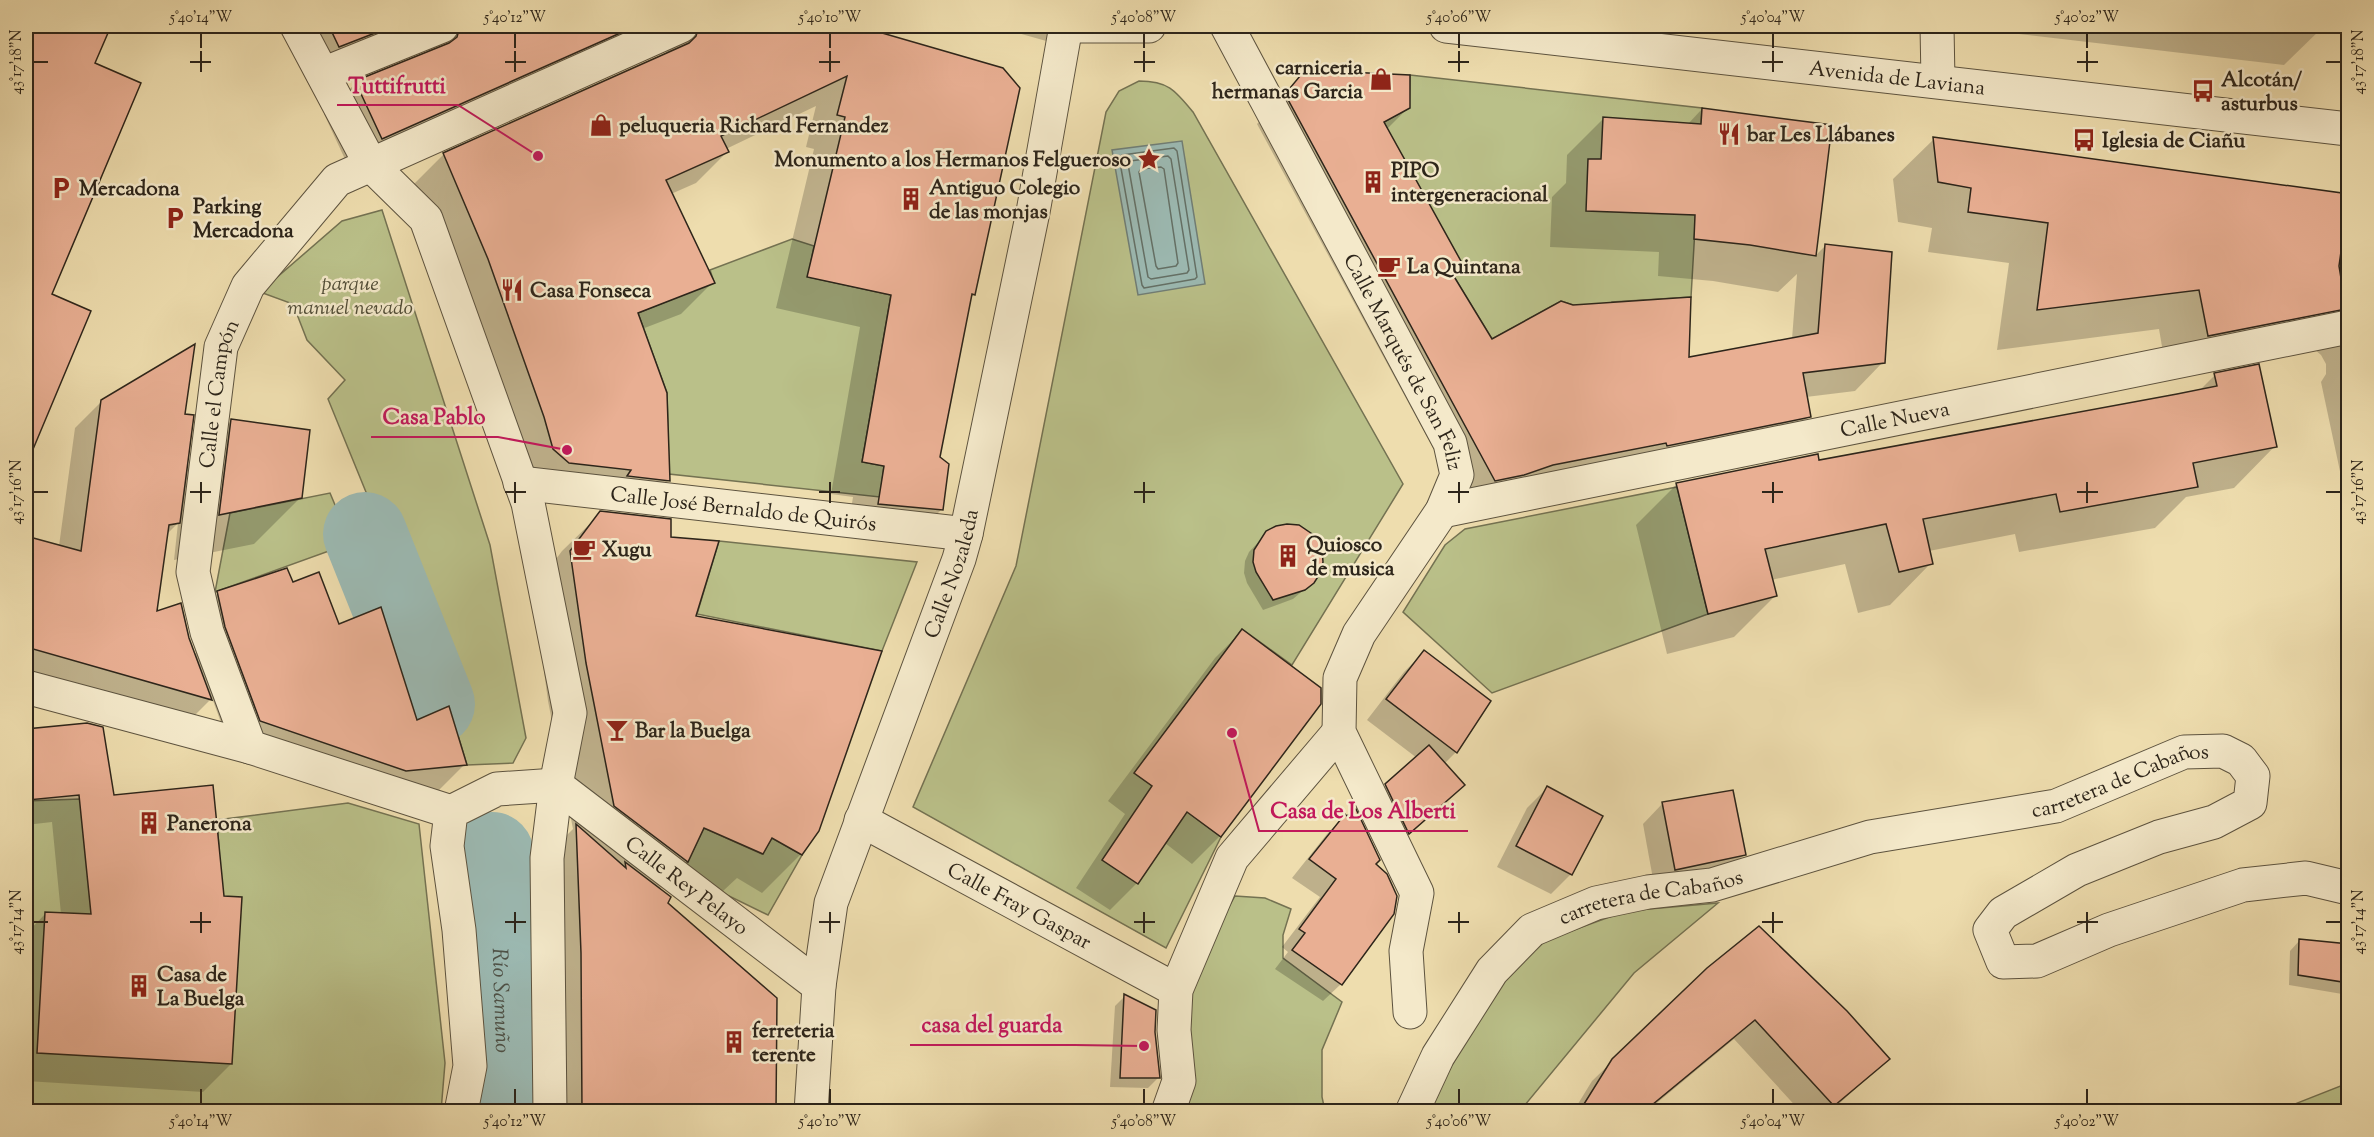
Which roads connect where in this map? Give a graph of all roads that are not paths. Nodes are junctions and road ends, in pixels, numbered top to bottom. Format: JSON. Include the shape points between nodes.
{"nodes":[{"id":1,"x":297,"y":26,"type":"edge"},
{"id":2,"x":442,"y":26,"type":"edge"},
{"id":3,"x":681,"y":26,"type":"edge"},
{"id":4,"x":1066,"y":26,"type":"edge"},
{"id":5,"x":1079,"y":26,"type":"edge"},
{"id":6,"x":1149,"y":26,"type":"edge"},
{"id":7,"x":1227,"y":26,"type":"edge"},
{"id":8,"x":1446,"y":26,"type":"edge"},
{"id":9,"x":1938,"y":26,"type":"edge"},
{"id":10,"x":323,"y":74,"type":"junction"},
{"id":11,"x":1938,"y":81,"type":"junction"},
{"id":12,"x":2349,"y":129,"type":"edge"},
{"id":13,"x":371,"y":165,"type":"junction"},
{"id":14,"x":2349,"y":327,"type":"edge"},
{"id":15,"x":520,"y":483,"type":"junction"},
{"id":16,"x":1442,"y":511,"type":"junction"},
{"id":17,"x":966,"y":534,"type":"junction"},
{"id":18,"x":26,"y":687,"type":"edge"},
{"id":19,"x":1339,"y":732,"type":"junction"},
{"id":20,"x":250,"y":747,"type":"junction"},
{"id":21,"x":556,"y":785,"type":"junction"},
{"id":22,"x":451,"y":812,"type":"junction"},
{"id":23,"x":861,"y":820,"type":"junction"},
{"id":24,"x":2349,"y":888,"type":"edge"},
{"id":25,"x":819,"y":986,"type":"junction"},
{"id":26,"x":1176,"y":990,"type":"junction"},
{"id":27,"x":1410,"y":1012,"type":"dead end"},
{"id":28,"x":461,"y":1112,"type":"edge"},
{"id":29,"x":550,"y":1112,"type":"edge"},
{"id":30,"x":811,"y":1112,"type":"edge"},
{"id":31,"x":1168,"y":1112,"type":"edge"},
{"id":32,"x":1412,"y":1112,"type":"edge"}],
"edges":[{"from":1,"to":10,"type":"street"},
{"from":2,"to":10,"type":"street"},
{"from":3,"to":13,"type":"street","name":"Calle el Campón"},
{"from":4,"to":17,"type":"street","name":"Calle Nozaleda","via":[[1033,212]]},
{"from":5,"to":6,"type":"street"},
{"from":7,"to":16,"type":"street","name":"Calle Marqués de San Feliz","via":[[1450,443],[1457,475]]},
{"from":8,"to":11,"type":"street","name":"Avenida de Laviana"},
{"from":9,"to":11,"type":"street"},
{"from":10,"to":13,"type":"street"},
{"from":11,"to":12,"type":"street","name":"Avenida de Laviana"},
{"from":13,"to":15,"type":"street","via":[[426,219]]},
{"from":13,"to":20,"type":"street","name":"Calle el Campón","via":[[337,180],[248,286],[221,347],[193,572],[207,632]]},
{"from":14,"to":16,"type":"street","name":"Calle Nueva"},
{"from":15,"to":17,"type":"street","name":"Calle José Bernaldo de Quirós"},
{"from":15,"to":21,"type":"street","via":[[528,503],[570,713]]},
{"from":16,"to":19,"type":"street","name":"Calle Marqués de San Feliz","via":[[1359,634],[1340,678]]},
{"from":17,"to":23,"type":"street","name":"Calle Nozaleda"},
{"from":18,"to":20,"type":"street"},
{"from":19,"to":26,"type":"street","via":[[1232,858]]},
{"from":19,"to":27,"type":"street","via":[[1417,893],[1406,951]]},
{"from":20,"to":22,"type":"street"},
{"from":21,"to":22,"type":"street","via":[[497,789]]},
{"from":21,"to":25,"type":"street","name":"Calle Rey Pelayo"},
{"from":21,"to":29,"type":"street","via":[[546,858]]},
{"from":22,"to":28,"type":"street","via":[[447,846],[459,930],[470,1066]]},
{"from":23,"to":25,"type":"street","name":"Calle Nozaleda","via":[[831,903]]},
{"from":23,"to":26,"type":"street","name":"Calle Fray Gaspar"},
{"from":24,"to":32,"type":"street","name":"carretera de Cabaños","via":[[2306,878],[2242,885],[2109,930],[2037,961],[2003,962],[1990,930],[2003,913],[2077,870],[2159,837],[2214,822],[2250,803],[2253,776],[2241,760],[2223,751],[2184,752],[2056,806],[1870,837],[1712,885],[1596,903],[1532,930],[1492,971],[1438,1056]]},
{"from":25,"to":30,"type":"street","name":"Calle Nozaleda"},
{"from":26,"to":31,"type":"street","via":[[1174,1030],[1179,1081]]}]}
